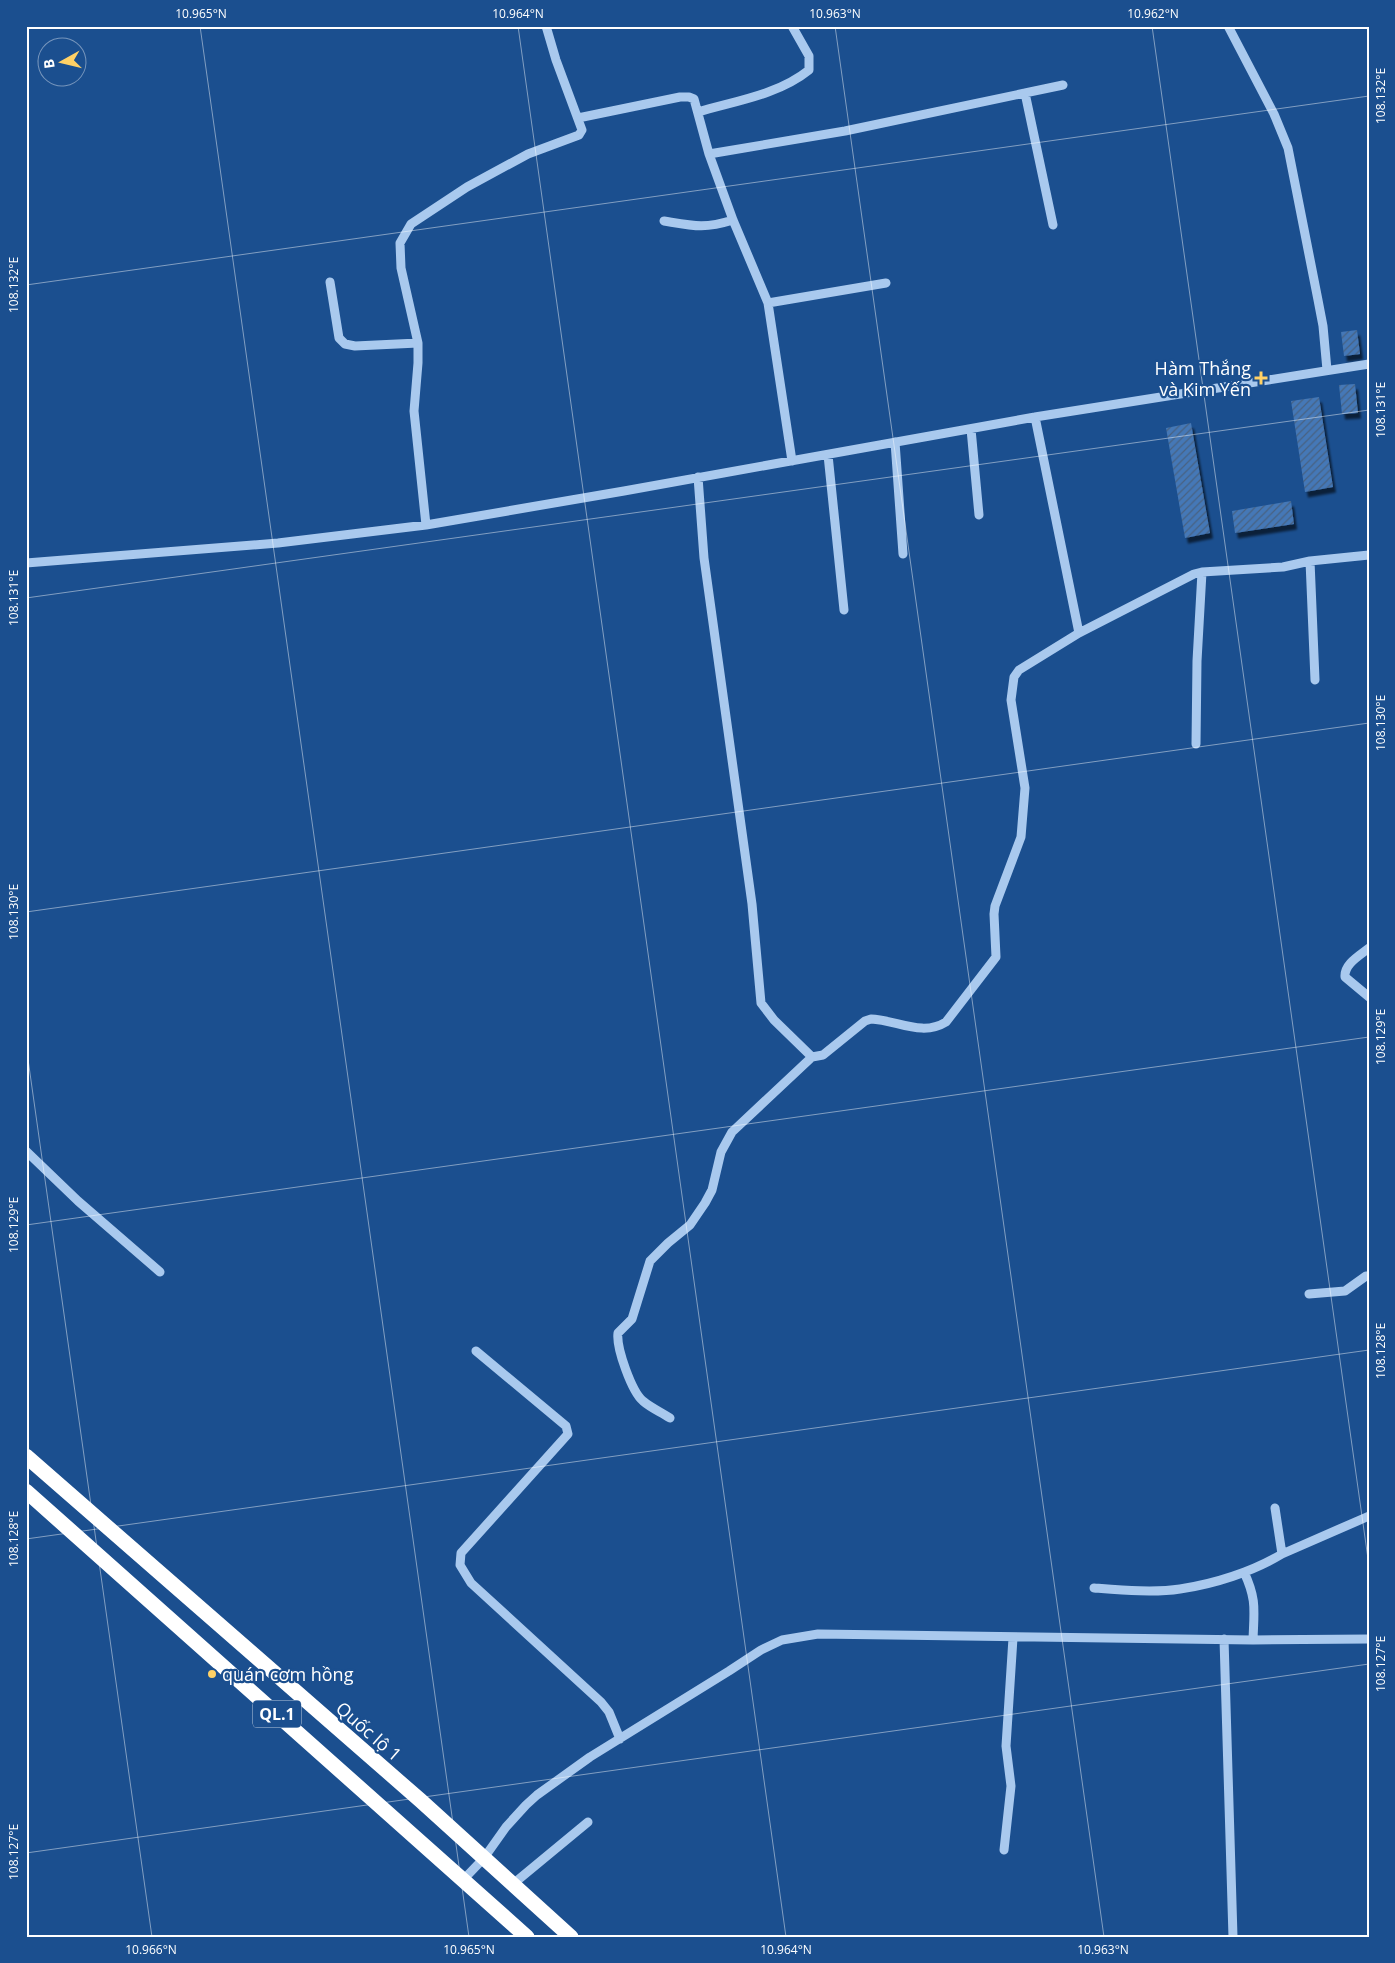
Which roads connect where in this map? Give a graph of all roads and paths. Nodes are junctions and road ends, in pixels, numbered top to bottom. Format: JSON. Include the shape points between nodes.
{"nodes":[{"id":1,"x":546,"y":26,"type":"edge"},
{"id":2,"x":792,"y":26,"type":"edge"},
{"id":3,"x":1230,"y":27,"type":"edge"},
{"id":4,"x":1062,"y":85,"type":"dead end"},
{"id":5,"x":1025,"y":93,"type":"junction"},
{"id":6,"x":698,"y":112,"type":"junction"},
{"id":7,"x":578,"y":118,"type":"junction"},
{"id":8,"x":709,"y":154,"type":"junction"},
{"id":9,"x":733,"y":220,"type":"junction"},
{"id":10,"x":664,"y":221,"type":"dead end"},
{"id":11,"x":1053,"y":225,"type":"dead end"},
{"id":12,"x":330,"y":282,"type":"dead end"},
{"id":13,"x":886,"y":283,"type":"dead end"},
{"id":14,"x":768,"y":303,"type":"junction"},
{"id":15,"x":418,"y":343,"type":"junction"},
{"id":16,"x":1369,"y":364,"type":"edge"},
{"id":17,"x":1327,"y":370,"type":"junction"},
{"id":18,"x":1035,"y":417,"type":"junction"},
{"id":19,"x":971,"y":429,"type":"junction"},
{"id":20,"x":895,"y":442,"type":"junction"},
{"id":21,"x":828,"y":455,"type":"junction"},
{"id":22,"x":792,"y":461,"type":"junction"},
{"id":23,"x":698,"y":477,"type":"junction"},
{"id":24,"x":979,"y":516,"type":"dead end"},
{"id":25,"x":426,"y":525,"type":"junction"},
{"id":26,"x":903,"y":554,"type":"dead end"},
{"id":27,"x":1369,"y":554,"type":"edge"},
{"id":28,"x":1310,"y":562,"type":"junction"},
{"id":29,"x":26,"y":563,"type":"edge"},
{"id":30,"x":1202,"y":572,"type":"junction"},
{"id":31,"x":844,"y":610,"type":"dead end"},
{"id":32,"x":1079,"y":633,"type":"junction"},
{"id":33,"x":1315,"y":680,"type":"dead end"},
{"id":34,"x":1196,"y":744,"type":"dead end"},
{"id":35,"x":1369,"y":948,"type":"edge"},
{"id":36,"x":1369,"y":997,"type":"edge"},
{"id":37,"x":812,"y":1057,"type":"junction"},
{"id":38,"x":26,"y":1151,"type":"edge"},
{"id":39,"x":160,"y":1272,"type":"dead end"},
{"id":40,"x":1369,"y":1276,"type":"edge"},
{"id":41,"x":1309,"y":1294,"type":"dead end"},
{"id":42,"x":476,"y":1351,"type":"dead end"},
{"id":43,"x":670,"y":1418,"type":"dead end"},
{"id":44,"x":26,"y":1456,"type":"edge"},
{"id":45,"x":26,"y":1491,"type":"edge"},
{"id":46,"x":1275,"y":1508,"type":"dead end"},
{"id":47,"x":1369,"y":1516,"type":"edge"},
{"id":48,"x":1282,"y":1554,"type":"junction"},
{"id":49,"x":1244,"y":1572,"type":"junction"},
{"id":50,"x":1094,"y":1588,"type":"dead end"},
{"id":51,"x":1013,"y":1638,"type":"junction"},
{"id":52,"x":1369,"y":1639,"type":"edge"},
{"id":53,"x":1224,"y":1640,"type":"junction"},
{"id":54,"x":1253,"y":1640,"type":"junction"},
{"id":55,"x":620,"y":1739,"type":"junction"},
{"id":56,"x":588,"y":1822,"type":"dead end"},
{"id":57,"x":1004,"y":1850,"type":"dead end"},
{"id":58,"x":484,"y":1858,"type":"junction"},
{"id":59,"x":464,"y":1879,"type":"junction"},
{"id":60,"x":512,"y":1884,"type":"junction"},
{"id":61,"x":527,"y":1937,"type":"edge"},
{"id":62,"x":572,"y":1937,"type":"edge"},
{"id":63,"x":1232,"y":1937,"type":"edge"}],
"edges":[{"from":1,"to":7,"type":"street"},
{"from":2,"to":6,"type":"street","via":[[809,56],[809,70],[774,90]]},
{"from":3,"to":17,"type":"street","via":[[1288,148],[1323,326]]},
{"from":4,"to":5,"type":"street"},
{"from":5,"to":8,"type":"street"},
{"from":5,"to":11,"type":"street"},
{"from":6,"to":7,"type":"street","via":[[694,99],[689,96]]},
{"from":6,"to":8,"type":"street"},
{"from":7,"to":15,"type":"street","via":[[582,130],[579,136],[528,154],[467,187],[411,224],[404,233],[399,255]]},
{"from":8,"to":9,"type":"street"},
{"from":9,"to":10,"type":"street","via":[[702,227]]},
{"from":9,"to":14,"type":"street"},
{"from":12,"to":15,"type":"street","via":[[339,338],[345,344]]},
{"from":13,"to":14,"type":"street"},
{"from":14,"to":22,"type":"street"},
{"from":15,"to":25,"type":"street","via":[[414,411]]},
{"from":16,"to":17,"type":"street"},
{"from":17,"to":18,"type":"street"},
{"from":18,"to":19,"type":"street"},
{"from":18,"to":32,"type":"street"},
{"from":19,"to":20,"type":"street"},
{"from":19,"to":24,"type":"street"},
{"from":20,"to":21,"type":"street"},
{"from":20,"to":26,"type":"street"},
{"from":21,"to":22,"type":"street"},
{"from":21,"to":31,"type":"street"},
{"from":22,"to":23,"type":"street"},
{"from":23,"to":25,"type":"street"},
{"from":23,"to":37,"type":"street","via":[[704,558],[752,904],[761,1003]]},
{"from":25,"to":29,"type":"street","via":[[278,543]]},
{"from":27,"to":28,"type":"street"},
{"from":28,"to":30,"type":"street"},
{"from":28,"to":33,"type":"street"},
{"from":30,"to":32,"type":"street"},
{"from":30,"to":34,"type":"street"},
{"from":32,"to":37,"type":"street","via":[[1026,664],[1014,677],[1012,715],[1025,795],[1021,837],[995,906],[996,957],[946,1022],[923,1029],[872,1019],[823,1054]]},
{"from":35,"to":36,"type":"street","via":[[1344,972],[1345,977]]},
{"from":37,"to":43,"type":"street","via":[[732,1132],[721,1152],[712,1190],[705,1203],[690,1225],[650,1261],[632,1319],[618,1333],[623,1363],[642,1400]]},
{"from":38,"to":39,"type":"street"},
{"from":40,"to":41,"type":"street","via":[[1345,1291]]},
{"from":42,"to":55,"type":"street","via":[[566,1426],[568,1434],[461,1553],[460,1565],[471,1583],[602,1702]]},
{"from":44,"to":58,"type":"highway","name":"Quốc lộ 1","number":"QL.1"},
{"from":45,"to":59,"type":"highway","number":"QL.1"},
{"from":46,"to":48,"type":"street"},
{"from":47,"to":48,"type":"street"},
{"from":48,"to":49,"type":"street"},
{"from":49,"to":50,"type":"street","via":[[1178,1590]]},
{"from":49,"to":54,"type":"street","via":[[1254,1602]]},
{"from":51,"to":53,"type":"street"},
{"from":51,"to":55,"type":"street","via":[[818,1634],[782,1640]]},
{"from":51,"to":57,"type":"street","via":[[1006,1746],[1011,1786]]},
{"from":52,"to":54,"type":"street"},
{"from":53,"to":54,"type":"street"},
{"from":53,"to":63,"type":"street"},
{"from":55,"to":58,"type":"street","via":[[537,1794]]},
{"from":56,"to":60,"type":"street"},
{"from":58,"to":59,"type":"street"},
{"from":58,"to":60,"type":"highway","name":"Quốc lộ 1","number":"QL.1"},
{"from":59,"to":61,"type":"highway","number":"QL.1"},
{"from":60,"to":62,"type":"highway","name":"Quốc lộ 1","number":"QL.1"}]}
